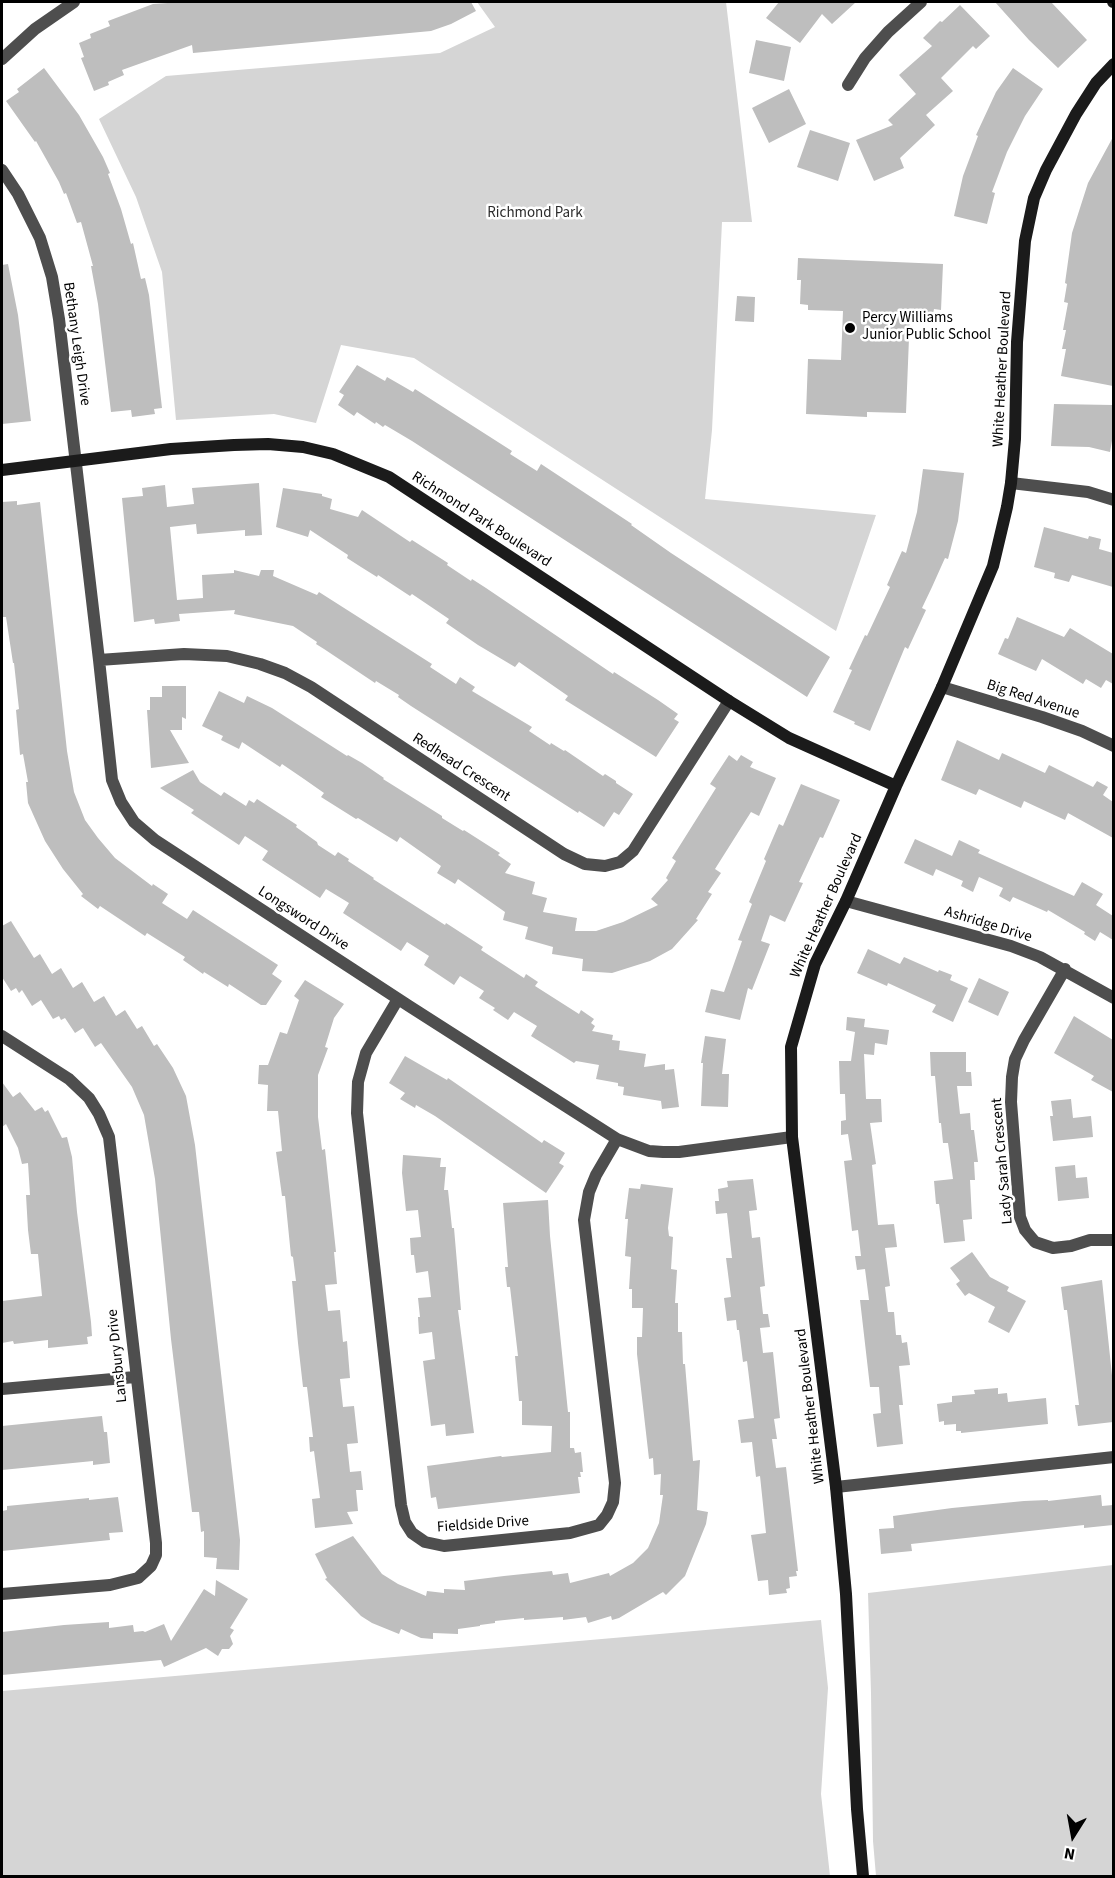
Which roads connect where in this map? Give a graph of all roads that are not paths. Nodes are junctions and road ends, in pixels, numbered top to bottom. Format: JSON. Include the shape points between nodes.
{"nodes":[{"id":1,"x":74,"y":2,"type":"edge"},
{"id":2,"x":921,"y":2,"type":"edge"},
{"id":3,"x":2,"y":59,"type":"edge"},
{"id":4,"x":1113,"y":63,"type":"edge"},
{"id":5,"x":848,"y":85,"type":"dead end"},
{"id":6,"x":2,"y":170,"type":"edge"},
{"id":7,"x":75,"y":462,"type":"junction"},
{"id":8,"x":2,"y":470,"type":"edge"},
{"id":9,"x":1011,"y":483,"type":"junction"},
{"id":10,"x":1113,"y":500,"type":"edge"},
{"id":11,"x":99,"y":660,"type":"junction"},
{"id":12,"x":942,"y":687,"type":"junction"},
{"id":13,"x":729,"y":701,"type":"junction"},
{"id":14,"x":1113,"y":746,"type":"edge"},
{"id":15,"x":896,"y":786,"type":"junction"},
{"id":16,"x":846,"y":901,"type":"junction"},
{"id":17,"x":1065,"y":969,"type":"junction"},
{"id":18,"x":1113,"y":998,"type":"edge"},
{"id":19,"x":398,"y":999,"type":"junction"},
{"id":20,"x":2,"y":1036,"type":"edge"},
{"id":21,"x":792,"y":1137,"type":"junction"},
{"id":22,"x":617,"y":1139,"type":"junction"},
{"id":23,"x":1113,"y":1240,"type":"edge"},
{"id":24,"x":135,"y":1377,"type":"junction"},
{"id":25,"x":2,"y":1389,"type":"edge"},
{"id":26,"x":1113,"y":1457,"type":"edge"},
{"id":27,"x":836,"y":1487,"type":"junction"},
{"id":28,"x":2,"y":1594,"type":"edge"},
{"id":29,"x":863,"y":1876,"type":"edge"}],
"edges":[{"from":1,"to":3,"type":"street","via":[[35,29]]},
{"from":2,"to":5,"type":"street","via":[[865,58]]},
{"from":4,"to":9,"type":"street","name":"White Heather Boulevard","via":[[1076,114],[1035,198],[1025,241]]},
{"from":6,"to":7,"type":"street","name":"Bethany Leigh Drive","via":[[40,238],[52,277]]},
{"from":7,"to":8,"type":"street","name":"Richmond Park Boulevard"},
{"from":7,"to":11,"type":"street","name":"Longsword Drive"},
{"from":7,"to":13,"type":"street","name":"Richmond Park Boulevard","via":[[234,445],[303,447],[333,454],[389,477]]},
{"from":9,"to":10,"type":"street","via":[[1088,492]]},
{"from":9,"to":12,"type":"street","name":"White Heather Boulevard","via":[[993,566]]},
{"from":11,"to":13,"type":"street","name":"Redhead Crescent","via":[[184,654],[227,656],[285,674],[311,687],[564,854],[585,864],[605,866],[621,862],[633,851]]},
{"from":11,"to":19,"type":"street","name":"Longsword Drive","via":[[112,780],[134,822],[155,840]]},
{"from":12,"to":14,"type":"street","name":"Big Red Avenue","via":[[1042,717]]},
{"from":12,"to":15,"type":"street","name":"White Heather Boulevard"},
{"from":13,"to":15,"type":"street","name":"Richmond Park Boulevard","via":[[789,738]]},
{"from":15,"to":16,"type":"street","name":"White Heather Boulevard"},
{"from":16,"to":17,"type":"street","name":"Ashridge Drive","via":[[1011,946]]},
{"from":16,"to":21,"type":"street","name":"White Heather Boulevard","via":[[815,964],[791,1047]]},
{"from":17,"to":18,"type":"street","name":"Ashridge Drive"},
{"from":17,"to":23,"type":"street","name":"Lady Sarah Crescent","via":[[1015,1059],[1011,1102],[1020,1217],[1024,1230],[1035,1242],[1053,1248],[1090,1240]]},
{"from":19,"to":22,"type":"street","name":"Longsword Drive"},
{"from":19,"to":22,"type":"street","name":"Fieldside Drive","via":[[366,1053],[358,1082],[357,1113],[401,1505],[405,1522],[424,1542],[444,1546],[570,1533],[599,1525],[607,1515],[615,1483],[584,1220],[589,1192]]},
{"from":20,"to":24,"type":"street","name":"Lansbury Drive","via":[[69,1079],[89,1098],[109,1137]]},
{"from":21,"to":22,"type":"street","name":"Longsword Drive","via":[[671,1152],[649,1151]]},
{"from":21,"to":27,"type":"street","name":"White Heather Boulevard"},
{"from":24,"to":25,"type":"street"},
{"from":24,"to":28,"type":"street","name":"Lansbury Drive","via":[[155,1530],[156,1555],[152,1566],[129,1581]]},
{"from":26,"to":27,"type":"street"},
{"from":27,"to":29,"type":"street","name":"White Heather Boulevard"}]}
